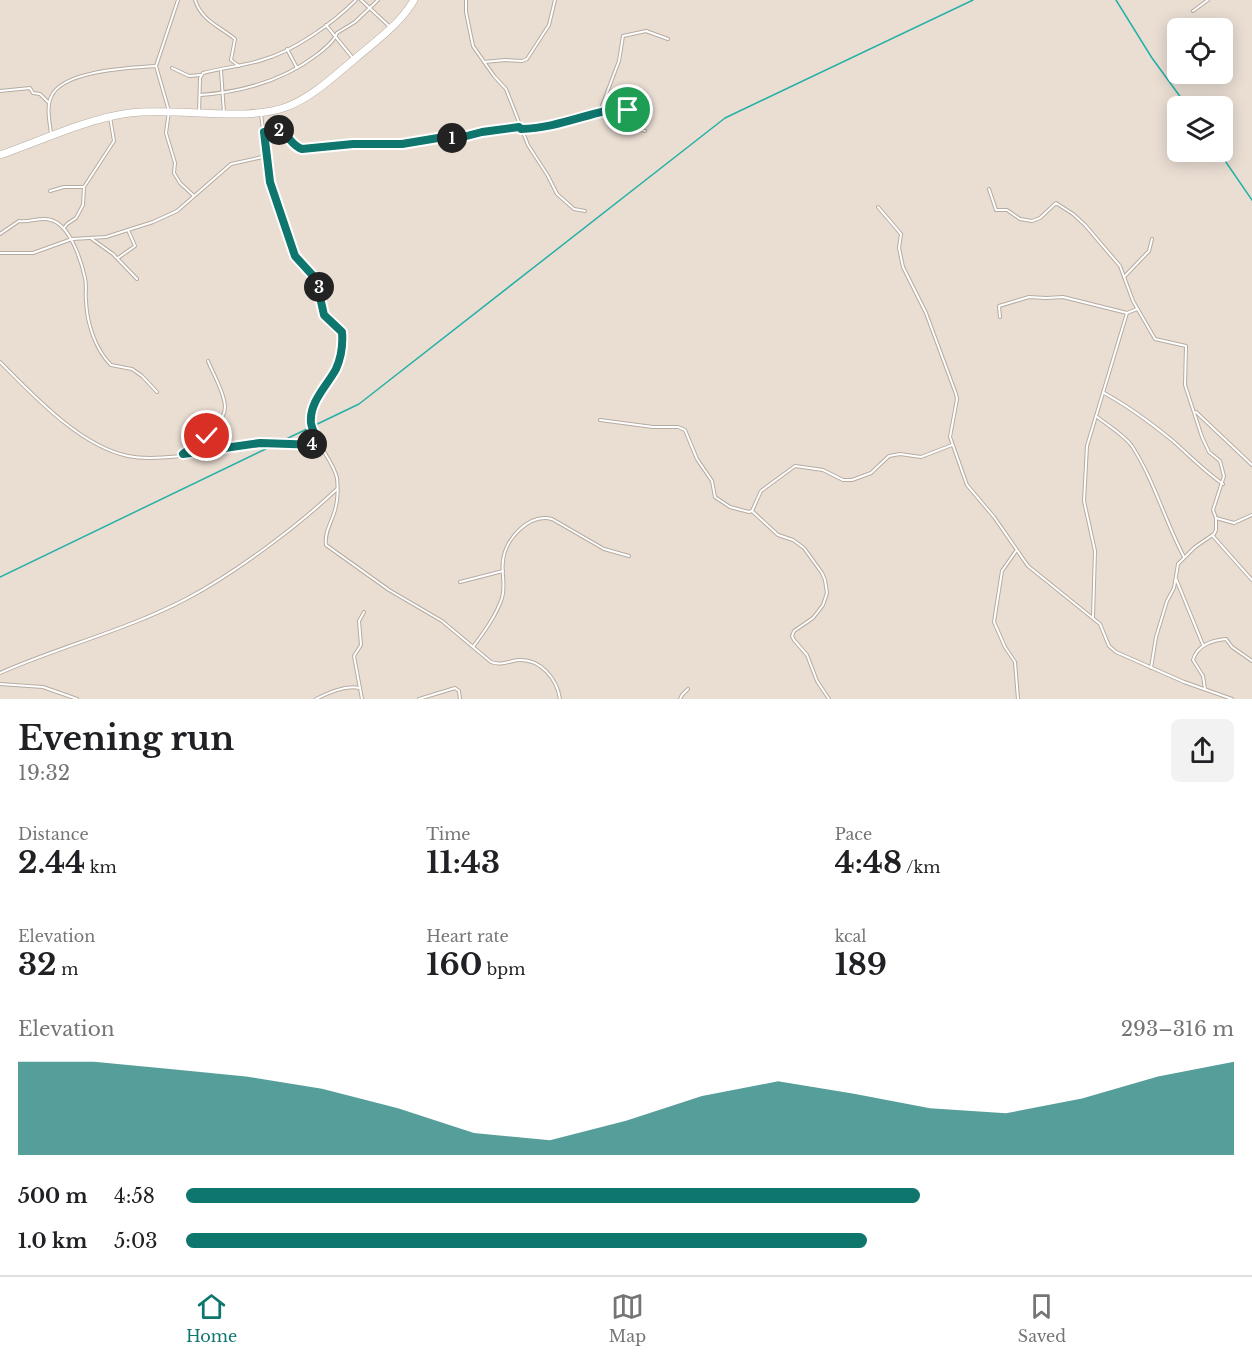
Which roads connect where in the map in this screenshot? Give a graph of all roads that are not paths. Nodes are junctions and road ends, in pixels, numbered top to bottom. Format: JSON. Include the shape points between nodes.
{"nodes":[{"id":1,"x":178,"y":0,"type":"edge"},
{"id":2,"x":195,"y":0,"type":"edge"},
{"id":3,"x":356,"y":0,"type":"edge"},
{"id":4,"x":361,"y":0,"type":"edge"},
{"id":5,"x":378,"y":0,"type":"edge"},
{"id":6,"x":414,"y":0,"type":"edge"},
{"id":7,"x":466,"y":0,"type":"edge"},
{"id":8,"x":555,"y":0,"type":"edge"},
{"id":9,"x":1208,"y":0,"type":"edge"},
{"id":10,"x":369,"y":9,"type":"junction"},
{"id":11,"x":1193,"y":11,"type":"dead end"},
{"id":12,"x":326,"y":25,"type":"junction"},
{"id":13,"x":391,"y":28,"type":"junction"},
{"id":14,"x":335,"y":38,"type":"junction"},
{"id":15,"x":668,"y":39,"type":"dead end"},
{"id":16,"x":287,"y":49,"type":"junction"},
{"id":17,"x":354,"y":60,"type":"junction"},
{"id":18,"x":484,"y":62,"type":"junction"},
{"id":19,"x":156,"y":66,"type":"junction"},
{"id":20,"x":238,"y":66,"type":"junction"},
{"id":21,"x":172,"y":68,"type":"dead end"},
{"id":22,"x":297,"y":68,"type":"junction"},
{"id":23,"x":221,"y":70,"type":"junction"},
{"id":24,"x":201,"y":75,"type":"junction"},
{"id":25,"x":0,"y":91,"type":"edge"},
{"id":26,"x":222,"y":93,"type":"junction"},
{"id":27,"x":200,"y":95,"type":"junction"},
{"id":28,"x":49,"y":103,"type":"junction"},
{"id":29,"x":169,"y":111,"type":"junction"},
{"id":30,"x":600,"y":111,"type":"junction"},
{"id":31,"x":199,"y":112,"type":"junction"},
{"id":32,"x":261,"y":112,"type":"junction"},
{"id":33,"x":224,"y":113,"type":"junction"},
{"id":34,"x":110,"y":117,"type":"junction"},
{"id":35,"x":521,"y":129,"type":"junction"},
{"id":36,"x":645,"y":131,"type":"dead end"},
{"id":37,"x":264,"y":132,"type":"junction"},
{"id":38,"x":51,"y":137,"type":"junction"},
{"id":39,"x":0,"y":155,"type":"edge"},
{"id":40,"x":267,"y":156,"type":"junction"},
{"id":41,"x":84,"y":187,"type":"junction"},
{"id":42,"x":989,"y":189,"type":"dead end"},
{"id":43,"x":50,"y":191,"type":"dead end"},
{"id":44,"x":194,"y":196,"type":"junction"},
{"id":45,"x":878,"y":207,"type":"dead end"},
{"id":46,"x":585,"y":211,"type":"dead end"},
{"id":47,"x":64,"y":228,"type":"junction"},
{"id":48,"x":128,"y":230,"type":"junction"},
{"id":49,"x":0,"y":234,"type":"edge"},
{"id":50,"x":72,"y":239,"type":"junction"},
{"id":51,"x":92,"y":239,"type":"junction"},
{"id":52,"x":1152,"y":239,"type":"dead end"},
{"id":53,"x":0,"y":253,"type":"edge"},
{"id":54,"x":118,"y":258,"type":"junction"},
{"id":55,"x":1124,"y":278,"type":"junction"},
{"id":56,"x":136,"y":279,"type":"dead end"},
{"id":57,"x":1137,"y":309,"type":"junction"},
{"id":58,"x":1127,"y":313,"type":"junction"},
{"id":59,"x":1000,"y":317,"type":"dead end"},
{"id":60,"x":208,"y":361,"type":"dead end"},
{"id":61,"x":0,"y":362,"type":"edge"},
{"id":62,"x":157,"y":392,"type":"dead end"},
{"id":63,"x":1103,"y":393,"type":"junction"},
{"id":64,"x":1195,"y":411,"type":"junction"},
{"id":65,"x":1096,"y":416,"type":"junction"},
{"id":66,"x":600,"y":420,"type":"dead end"},
{"id":67,"x":320,"y":445,"type":"junction"},
{"id":68,"x":952,"y":445,"type":"junction"},
{"id":69,"x":183,"y":454,"type":"junction"},
{"id":70,"x":1252,"y":465,"type":"edge"},
{"id":71,"x":1223,"y":484,"type":"junction"},
{"id":72,"x":337,"y":489,"type":"junction"},
{"id":73,"x":752,"y":511,"type":"junction"},
{"id":74,"x":1252,"y":515,"type":"edge"},
{"id":75,"x":1216,"y":518,"type":"junction"},
{"id":76,"x":1212,"y":535,"type":"junction"},
{"id":77,"x":1017,"y":550,"type":"junction"},
{"id":78,"x":629,"y":556,"type":"dead end"},
{"id":79,"x":1184,"y":557,"type":"junction"},
{"id":80,"x":503,"y":571,"type":"junction"},
{"id":81,"x":1176,"y":577,"type":"junction"},
{"id":82,"x":1252,"y":580,"type":"edge"},
{"id":83,"x":460,"y":582,"type":"dead end"},
{"id":84,"x":364,"y":612,"type":"dead end"},
{"id":85,"x":1093,"y":618,"type":"junction"},
{"id":86,"x":1203,"y":645,"type":"junction"},
{"id":87,"x":473,"y":647,"type":"junction"},
{"id":88,"x":1252,"y":661,"type":"edge"},
{"id":89,"x":1150,"y":668,"type":"junction"},
{"id":90,"x":0,"y":673,"type":"edge"},
{"id":91,"x":0,"y":684,"type":"edge"},
{"id":92,"x":359,"y":688,"type":"junction"},
{"id":93,"x":688,"y":689,"type":"dead end"},
{"id":94,"x":1205,"y":689,"type":"junction"},
{"id":95,"x":77,"y":699,"type":"edge"},
{"id":96,"x":316,"y":699,"type":"edge"},
{"id":97,"x":362,"y":699,"type":"edge"},
{"id":98,"x":419,"y":699,"type":"edge"},
{"id":99,"x":460,"y":699,"type":"edge"},
{"id":100,"x":560,"y":699,"type":"edge"},
{"id":101,"x":680,"y":699,"type":"edge"},
{"id":102,"x":829,"y":699,"type":"edge"},
{"id":103,"x":1018,"y":699,"type":"edge"},
{"id":104,"x":1232,"y":699,"type":"edge"}],
"edges":[{"from":1,"to":19,"type":"street"},
{"from":2,"to":20,"type":"street","via":[[208,21],[235,39],[231,60]]},
{"from":3,"to":12,"type":"street"},
{"from":4,"to":10,"type":"street"},
{"from":5,"to":10,"type":"street"},
{"from":6,"to":13,"type":"highway"},
{"from":7,"to":18,"type":"street","via":[[473,46]]},
{"from":8,"to":18,"type":"street","via":[[549,24],[527,59]]},
{"from":9,"to":11,"type":"street"},
{"from":10,"to":13,"type":"street"},
{"from":10,"to":14,"type":"street"},
{"from":12,"to":14,"type":"street"},
{"from":12,"to":16,"type":"street"},
{"from":13,"to":17,"type":"highway"},
{"from":14,"to":17,"type":"street"},
{"from":14,"to":22,"type":"street"},
{"from":15,"to":30,"type":"street","via":[[646,31],[622,37],[619,61]]},
{"from":16,"to":20,"type":"street"},
{"from":16,"to":22,"type":"street"},
{"from":17,"to":32,"type":"highway","via":[[309,96],[289,106]]},
{"from":18,"to":35,"type":"street","via":[[506,89]]},
{"from":19,"to":28,"type":"street","via":[[106,70],[76,78],[54,91]]},
{"from":19,"to":29,"type":"street"},
{"from":20,"to":23,"type":"street"},
{"from":21,"to":24,"type":"street","via":[[189,76]]},
{"from":22,"to":26,"type":"street","via":[[262,85]]},
{"from":23,"to":24,"type":"street"},
{"from":23,"to":26,"type":"street"},
{"from":24,"to":27,"type":"street"},
{"from":25,"to":28,"type":"street","via":[[31,88]]},
{"from":26,"to":27,"type":"street"},
{"from":26,"to":33,"type":"street"},
{"from":27,"to":31,"type":"street"},
{"from":28,"to":38,"type":"street"},
{"from":29,"to":31,"type":"highway"},
{"from":29,"to":34,"type":"highway"},
{"from":29,"to":44,"type":"street","via":[[166,133],[174,173]]},
{"from":30,"to":35,"type":"street","via":[[553,126]]},
{"from":30,"to":36,"type":"street","via":[[626,107],[627,121]]},
{"from":31,"to":33,"type":"highway"},
{"from":32,"to":33,"type":"highway"},
{"from":32,"to":37,"type":"street"},
{"from":34,"to":38,"type":"highway"},
{"from":34,"to":41,"type":"street","via":[[114,141]]},
{"from":35,"to":37,"type":"street","via":[[402,144],[302,149],[280,130]]},
{"from":35,"to":46,"type":"street","via":[[557,195],[574,209]]},
{"from":37,"to":40,"type":"street"},
{"from":38,"to":39,"type":"highway"},
{"from":40,"to":44,"type":"street","via":[[231,164]]},
{"from":40,"to":67,"type":"street","via":[[270,182],[295,256],[316,279],[324,315],[342,334],[339,361],[312,413],[311,425]]},
{"from":41,"to":43,"type":"street"},
{"from":41,"to":47,"type":"street","via":[[82,208]]},
{"from":42,"to":55,"type":"street","via":[[996,210],[1007,210],[1023,220],[1040,218],[1053,204],[1061,205],[1109,252]]},
{"from":44,"to":48,"type":"street","via":[[173,214]]},
{"from":45,"to":68,"type":"street","via":[[901,234],[903,267],[926,313],[956,394],[950,431]]},
{"from":47,"to":49,"type":"street","via":[[50,219],[19,221]]},
{"from":47,"to":50,"type":"street"},
{"from":48,"to":51,"type":"street"},
{"from":48,"to":54,"type":"street","via":[[135,246]]},
{"from":50,"to":51,"type":"street"},
{"from":50,"to":53,"type":"street","via":[[33,253]]},
{"from":50,"to":62,"type":"street","via":[[85,276],[86,302],[96,342],[111,364],[137,372]]},
{"from":51,"to":54,"type":"street"},
{"from":52,"to":55,"type":"street","via":[[1149,251]]},
{"from":54,"to":56,"type":"street"},
{"from":55,"to":57,"type":"street"},
{"from":57,"to":58,"type":"street"},
{"from":57,"to":64,"type":"street","via":[[1155,339],[1186,346],[1184,381]]},
{"from":58,"to":59,"type":"street","via":[[1067,297],[1032,297],[999,305]]},
{"from":58,"to":63,"type":"street"},
{"from":60,"to":69,"type":"street","via":[[225,410],[207,436]]},
{"from":61,"to":69,"type":"street","via":[[39,400],[91,441],[135,458]]},
{"from":63,"to":65,"type":"street"},
{"from":63,"to":71,"type":"street","via":[[1134,411]]},
{"from":64,"to":70,"type":"street"},
{"from":64,"to":71,"type":"street","via":[[1202,437],[1225,474]]},
{"from":65,"to":79,"type":"street","via":[[1132,447]]},
{"from":65,"to":85,"type":"street","via":[[1087,447],[1084,496],[1095,551]]},
{"from":66,"to":73,"type":"street","via":[[685,430],[712,481],[715,497],[730,507]]},
{"from":67,"to":69,"type":"street","via":[[260,443]]},
{"from":67,"to":72,"type":"street","via":[[335,472]]},
{"from":68,"to":73,"type":"street","via":[[921,457],[889,456],[871,473],[852,480],[795,466],[761,491]]},
{"from":68,"to":77,"type":"street","via":[[967,485]]},
{"from":71,"to":75,"type":"street","via":[[1214,508]]},
{"from":72,"to":87,"type":"street","via":[[337,505],[326,545],[389,590],[429,612]]},
{"from":72,"to":90,"type":"street","via":[[274,540],[185,600]]},
{"from":73,"to":102,"type":"street","via":[[778,535],[804,548],[825,580],[827,593],[823,605],[792,636],[807,655]]},
{"from":74,"to":75,"type":"street","via":[[1234,523]]},
{"from":75,"to":76,"type":"street","via":[[1217,527]]},
{"from":76,"to":79,"type":"street"},
{"from":76,"to":82,"type":"street"},
{"from":77,"to":85,"type":"street","via":[[1028,566]]},
{"from":77,"to":103,"type":"street","via":[[1002,571],[994,622],[1015,662]]},
{"from":78,"to":80,"type":"street","via":[[604,549],[552,519],[543,518],[519,529],[503,557]]},
{"from":79,"to":81,"type":"street"},
{"from":80,"to":83,"type":"street"},
{"from":80,"to":87,"type":"street","via":[[504,591],[499,606]]},
{"from":81,"to":86,"type":"street"},
{"from":81,"to":89,"type":"street","via":[[1155,637]]},
{"from":84,"to":92,"type":"street","via":[[359,621],[361,645],[354,656]]},
{"from":85,"to":89,"type":"street","via":[[1100,624],[1109,646]]},
{"from":86,"to":88,"type":"street","via":[[1226,639]]},
{"from":86,"to":94,"type":"street","via":[[1193,660],[1203,675]]},
{"from":87,"to":100,"type":"street","via":[[495,664],[521,660],[542,668],[555,682]]},
{"from":89,"to":94,"type":"street"},
{"from":91,"to":95,"type":"street","via":[[44,687]]},
{"from":92,"to":96,"type":"street"},
{"from":92,"to":97,"type":"street"},
{"from":93,"to":101,"type":"street"},
{"from":94,"to":104,"type":"street"},
{"from":98,"to":99,"type":"street","via":[[455,688]]}]}
